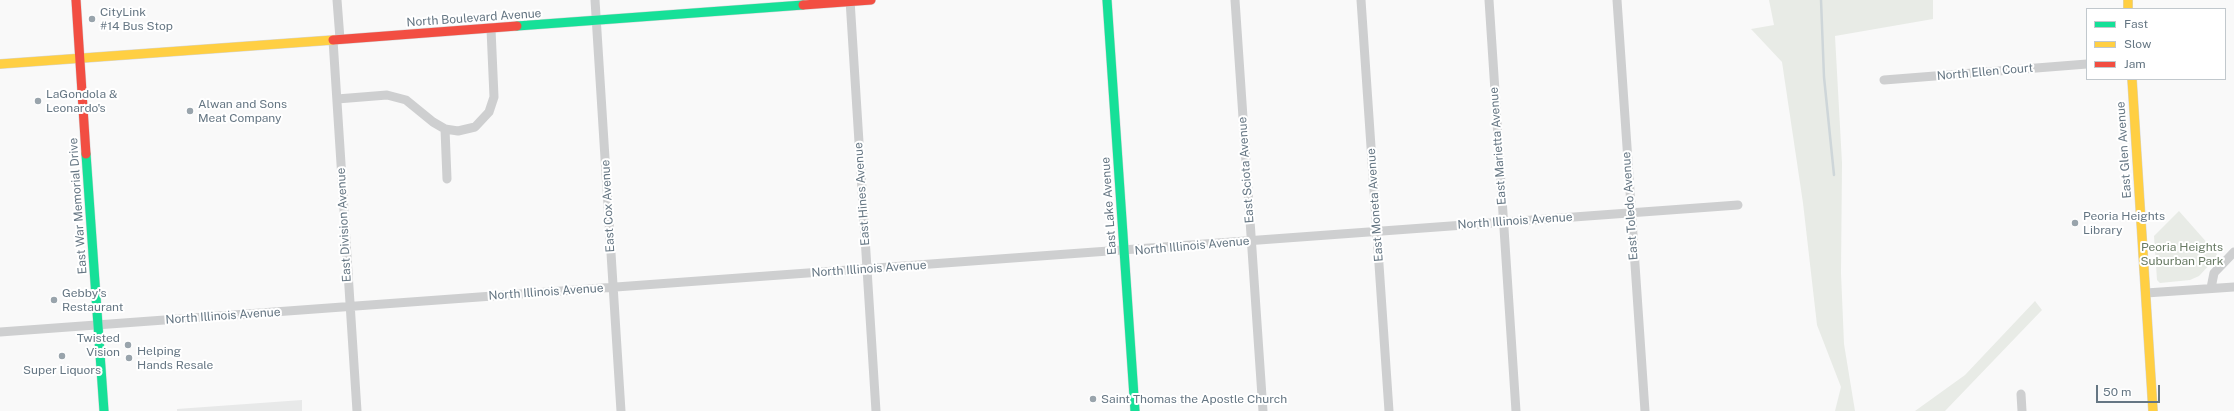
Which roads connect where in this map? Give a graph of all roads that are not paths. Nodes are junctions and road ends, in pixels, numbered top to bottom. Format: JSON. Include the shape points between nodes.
{"nodes":[{"id":1,"x":76,"y":0,"type":"edge"},
{"id":2,"x":337,"y":0,"type":"edge"},
{"id":3,"x":595,"y":0,"type":"edge"},
{"id":4,"x":871,"y":0,"type":"edge"},
{"id":5,"x":1107,"y":0,"type":"edge"},
{"id":6,"x":1235,"y":0,"type":"edge"},
{"id":7,"x":1361,"y":0,"type":"edge"},
{"id":8,"x":1489,"y":0,"type":"edge"},
{"id":9,"x":1617,"y":0,"type":"edge"},
{"id":10,"x":850,"y":1,"type":"edge"},
{"id":11,"x":596,"y":21,"type":"junction"},
{"id":12,"x":491,"y":29,"type":"junction"},
{"id":13,"x":336,"y":40,"type":"junction"},
{"id":14,"x":80,"y":59,"type":"junction"},
{"id":15,"x":0,"y":64,"type":"edge"},
{"id":16,"x":2086,"y":64,"type":"edge"},
{"id":17,"x":1884,"y":80,"type":"dead end"},
{"id":18,"x":2132,"y":80,"type":"edge"},
{"id":19,"x":337,"y":99,"type":"junction"},
{"id":20,"x":445,"y":128,"type":"junction"},
{"id":21,"x":447,"y":179,"type":"dead end"},
{"id":22,"x":1738,"y":205,"type":"dead end"},
{"id":23,"x":1630,"y":213,"type":"junction"},
{"id":24,"x":1503,"y":222,"type":"junction"},
{"id":25,"x":1377,"y":231,"type":"junction"},
{"id":26,"x":1251,"y":241,"type":"junction"},
{"id":27,"x":1125,"y":251,"type":"junction"},
{"id":28,"x":2234,"y":252,"type":"edge"},
{"id":29,"x":867,"y":269,"type":"junction"},
{"id":30,"x":2234,"y":287,"type":"edge"},
{"id":31,"x":612,"y":288,"type":"junction"},
{"id":32,"x":2211,"y":288,"type":"junction"},
{"id":33,"x":2146,"y":293,"type":"junction"},
{"id":34,"x":349,"y":307,"type":"junction"},
{"id":35,"x":98,"y":325,"type":"junction"},
{"id":36,"x":0,"y":332,"type":"edge"},
{"id":37,"x":2021,"y":394,"type":"dead end"},
{"id":38,"x":104,"y":411,"type":"edge"},
{"id":39,"x":357,"y":411,"type":"edge"},
{"id":40,"x":621,"y":411,"type":"edge"},
{"id":41,"x":876,"y":411,"type":"edge"},
{"id":42,"x":1135,"y":411,"type":"edge"},
{"id":43,"x":1262,"y":411,"type":"edge"},
{"id":44,"x":1389,"y":411,"type":"edge"},
{"id":45,"x":1516,"y":411,"type":"edge"},
{"id":46,"x":1645,"y":411,"type":"edge"},
{"id":47,"x":2022,"y":411,"type":"edge"},
{"id":48,"x":2153,"y":411,"type":"edge"}],
"edges":[{"from":1,"to":14,"type":"main road","name":"East War Memorial Drive"},
{"from":2,"to":13,"type":"street","name":"East Division Avenue"},
{"from":3,"to":11,"type":"street","name":"East Cox Avenue"},
{"from":4,"to":10,"type":"main road","name":"North Boulevard Avenue"},
{"from":5,"to":27,"type":"main road","name":"East Lake Avenue"},
{"from":6,"to":26,"type":"street","name":"East Sciota Avenue"},
{"from":7,"to":25,"type":"street","name":"East Moneta Avenue"},
{"from":8,"to":24,"type":"street","name":"East Marietta Avenue"},
{"from":9,"to":23,"type":"street","name":"East Toledo Avenue"},
{"from":10,"to":11,"type":"main road","name":"North Boulevard Avenue"},
{"from":10,"to":29,"type":"street","name":"East Hines Avenue"},
{"from":11,"to":12,"type":"main road","name":"North Boulevard Avenue"},
{"from":11,"to":31,"type":"street","name":"East Cox Avenue"},
{"from":12,"to":13,"type":"main road","name":"North Boulevard Avenue"},
{"from":12,"to":20,"type":"street","via":[[494,83],[492,107],[475,127],[458,131]]},
{"from":13,"to":14,"type":"main road","name":"North Boulevard Avenue"},
{"from":13,"to":19,"type":"street","name":"East Division Avenue"},
{"from":14,"to":15,"type":"main road","name":"North Boulevard Avenue"},
{"from":14,"to":35,"type":"main road","name":"East War Memorial Drive"},
{"from":16,"to":17,"type":"street","name":"North Ellen Court"},
{"from":18,"to":33,"type":"main road","name":"East Glen Avenue"},
{"from":19,"to":20,"type":"street","via":[[387,95],[406,100],[433,122]]},
{"from":19,"to":34,"type":"street","name":"East Division Avenue"},
{"from":20,"to":21,"type":"street"},
{"from":22,"to":23,"type":"street","name":"North Illinois Avenue"},
{"from":23,"to":24,"type":"street","name":"North Illinois Avenue"},
{"from":23,"to":46,"type":"street","name":"East Toledo Avenue"},
{"from":24,"to":25,"type":"street","name":"North Illinois Avenue"},
{"from":24,"to":45,"type":"street","name":"East Marietta Avenue"},
{"from":25,"to":26,"type":"street","name":"North Illinois Avenue"},
{"from":25,"to":44,"type":"street","name":"East Moneta Avenue"},
{"from":26,"to":27,"type":"street","name":"North Illinois Avenue"},
{"from":26,"to":43,"type":"street","name":"East Sciota Avenue"},
{"from":27,"to":29,"type":"street","name":"North Illinois Avenue"},
{"from":27,"to":42,"type":"main road","name":"East Lake Avenue"},
{"from":28,"to":32,"type":"street","via":[[2214,273]]},
{"from":29,"to":31,"type":"street","name":"North Illinois Avenue"},
{"from":29,"to":41,"type":"street","name":"East Hines Avenue"},
{"from":30,"to":32,"type":"street"},
{"from":31,"to":34,"type":"street","name":"North Illinois Avenue"},
{"from":31,"to":40,"type":"street","name":"East Cox Avenue"},
{"from":32,"to":33,"type":"street"},
{"from":33,"to":48,"type":"main road","name":"East Glen Avenue"},
{"from":34,"to":35,"type":"street","name":"North Illinois Avenue"},
{"from":34,"to":39,"type":"street","name":"East Division Avenue"},
{"from":35,"to":36,"type":"street","name":"North Illinois Avenue"},
{"from":35,"to":38,"type":"main road","name":"East War Memorial Drive"},
{"from":37,"to":47,"type":"street"}]}
